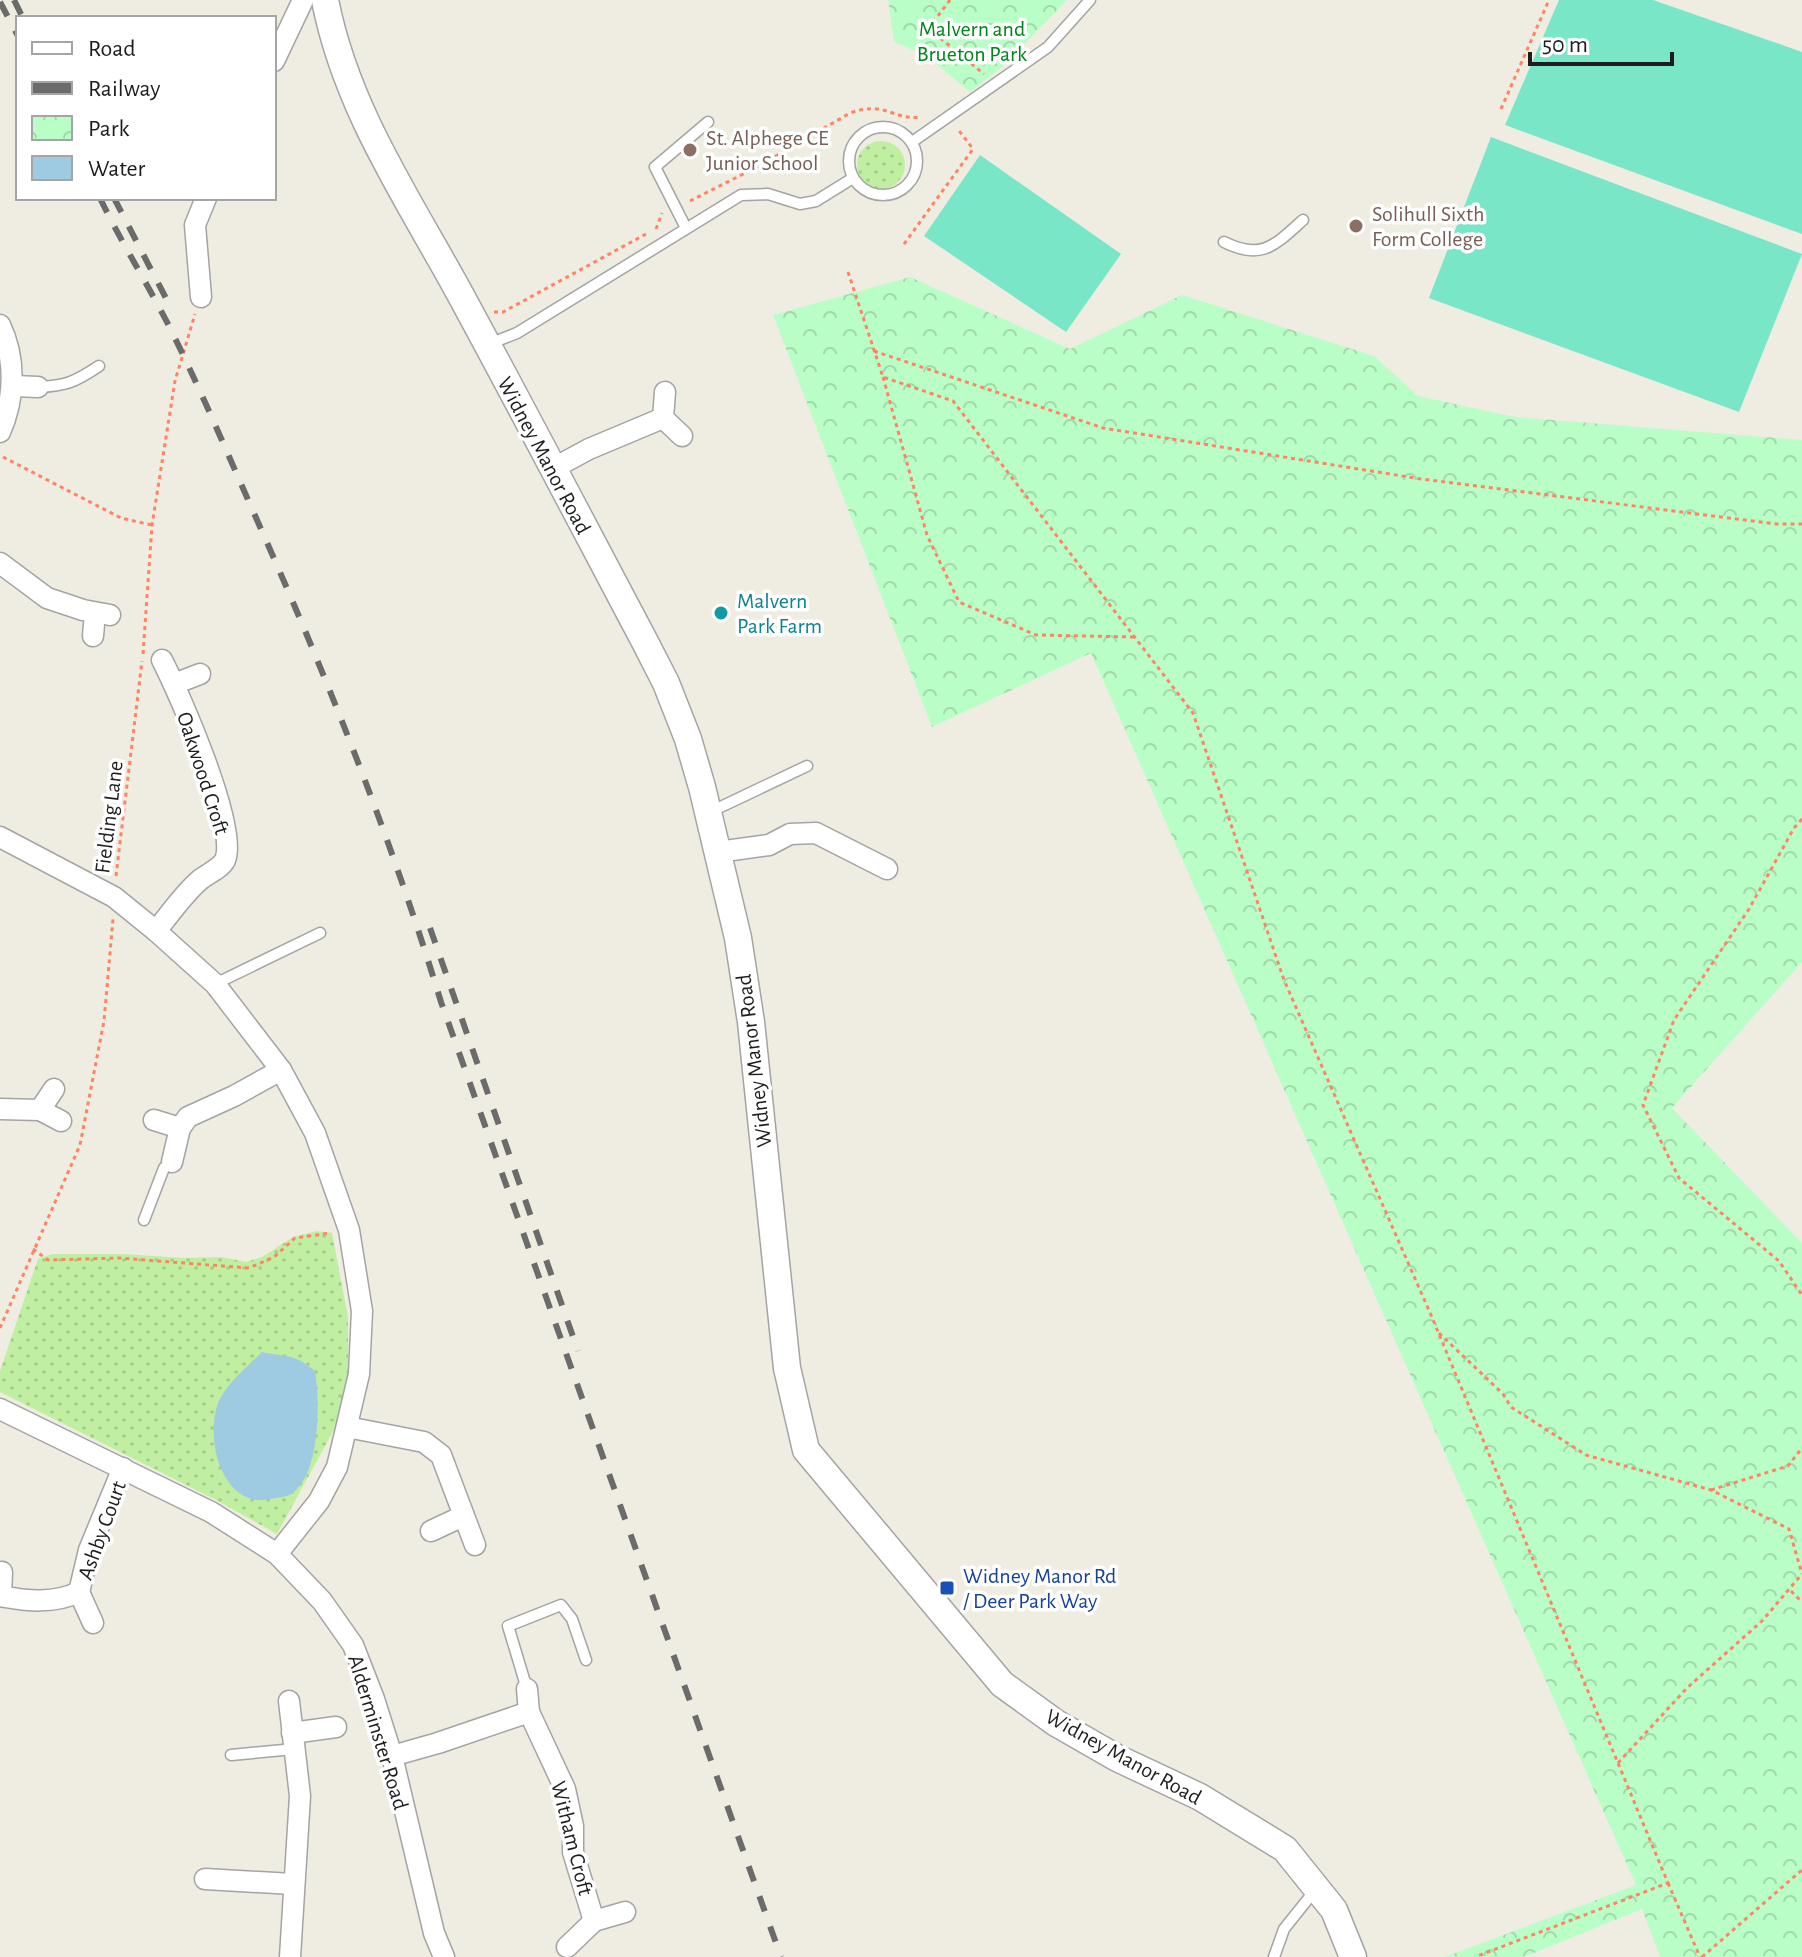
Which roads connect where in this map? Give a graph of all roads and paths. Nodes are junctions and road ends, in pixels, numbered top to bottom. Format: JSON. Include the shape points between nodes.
{"nodes":[{"id":1,"x":303,"y":0,"type":"edge"},
{"id":2,"x":325,"y":0,"type":"edge"},
{"id":3,"x":950,"y":0,"type":"edge"},
{"id":4,"x":1090,"y":0,"type":"edge"},
{"id":5,"x":1549,"y":0,"type":"edge"},
{"id":6,"x":276,"y":57,"type":"edge"},
{"id":7,"x":996,"y":84,"type":"junction"},
{"id":8,"x":1501,"y":109,"type":"dead end"},
{"id":9,"x":926,"y":115,"type":"dead end"},
{"id":10,"x":952,"y":121,"type":"dead end"},
{"id":11,"x":708,"y":122,"type":"dead end"},
{"id":12,"x":912,"y":142,"type":"junction"},
{"id":13,"x":853,"y":178,"type":"junction"},
{"id":14,"x":683,"y":199,"type":"dead end"},
{"id":15,"x":205,"y":200,"type":"edge"},
{"id":16,"x":663,"y":210,"type":"dead end"},
{"id":17,"x":1303,"y":220,"type":"dead end"},
{"id":18,"x":686,"y":228,"type":"junction"},
{"id":19,"x":1224,"y":242,"type":"dead end"},
{"id":20,"x":904,"y":244,"type":"dead end"},
{"id":21,"x":848,"y":272,"type":"dead end"},
{"id":22,"x":201,"y":297,"type":"joint"},
{"id":23,"x":492,"y":312,"type":"dead end"},
{"id":24,"x":0,"y":325,"type":"edge"},
{"id":25,"x":487,"y":345,"type":"junction"},
{"id":26,"x":874,"y":351,"type":"junction"},
{"id":27,"x":99,"y":366,"type":"dead end"},
{"id":28,"x":883,"y":377,"type":"junction"},
{"id":29,"x":13,"y":386,"type":"junction"},
{"id":30,"x":38,"y":387,"type":"joint"},
{"id":31,"x":665,"y":392,"type":"dead end"},
{"id":32,"x":663,"y":418,"type":"junction"},
{"id":33,"x":0,"y":432,"type":"edge"},
{"id":34,"x":682,"y":436,"type":"dead end"},
{"id":35,"x":3,"y":457,"type":"dead end"},
{"id":36,"x":552,"y":469,"type":"junction"},
{"id":37,"x":1802,"y":524,"type":"edge"},
{"id":38,"x":152,"y":525,"type":"junction"},
{"id":39,"x":0,"y":563,"type":"edge"},
{"id":40,"x":93,"y":636,"type":"dead end"},
{"id":41,"x":1134,"y":637,"type":"junction"},
{"id":42,"x":162,"y":660,"type":"dead end"},
{"id":43,"x":200,"y":674,"type":"dead end"},
{"id":44,"x":174,"y":684,"type":"junction"},
{"id":45,"x":807,"y":766,"type":"dead end"},
{"id":46,"x":709,"y":813,"type":"junction"},
{"id":47,"x":1802,"y":819,"type":"edge"},
{"id":48,"x":0,"y":837,"type":"edge"},
{"id":49,"x":718,"y":852,"type":"junction"},
{"id":50,"x":887,"y":869,"type":"dead end"},
{"id":51,"x":114,"y":897,"type":"junction"},
{"id":52,"x":156,"y":931,"type":"junction"},
{"id":53,"x":320,"y":933,"type":"dead end"},
{"id":54,"x":215,"y":984,"type":"junction"},
{"id":55,"x":281,"y":1070,"type":"junction"},
{"id":56,"x":54,"y":1089,"type":"dead end"},
{"id":57,"x":0,"y":1109,"type":"edge"},
{"id":58,"x":40,"y":1110,"type":"junction"},
{"id":59,"x":154,"y":1120,"type":"dead end"},
{"id":60,"x":61,"y":1121,"type":"dead end"},
{"id":61,"x":180,"y":1128,"type":"junction"},
{"id":62,"x":172,"y":1162,"type":"joint"},
{"id":63,"x":144,"y":1220,"type":"dead end"},
{"id":64,"x":349,"y":1230,"type":"junction"},
{"id":65,"x":33,"y":1249,"type":"junction"},
{"id":66,"x":1802,"y":1295,"type":"edge"},
{"id":67,"x":0,"y":1328,"type":"edge"},
{"id":68,"x":1438,"y":1331,"type":"junction"},
{"id":69,"x":0,"y":1409,"type":"edge"},
{"id":70,"x":347,"y":1427,"type":"junction"},
{"id":71,"x":1802,"y":1448,"type":"edge"},
{"id":72,"x":123,"y":1468,"type":"junction"},
{"id":73,"x":1711,"y":1490,"type":"junction"},
{"id":74,"x":463,"y":1516,"type":"junction"},
{"id":75,"x":431,"y":1531,"type":"dead end"},
{"id":76,"x":475,"y":1545,"type":"dead end"},
{"id":77,"x":277,"y":1554,"type":"junction"},
{"id":78,"x":2,"y":1572,"type":"dead end"},
{"id":79,"x":1802,"y":1574,"type":"edge"},
{"id":80,"x":1790,"y":1590,"type":"junction"},
{"id":81,"x":79,"y":1592,"type":"junction"},
{"id":82,"x":0,"y":1596,"type":"edge"},
{"id":83,"x":1802,"y":1602,"type":"edge"},
{"id":84,"x":93,"y":1623,"type":"dead end"},
{"id":85,"x":586,"y":1660,"type":"dead end"},
{"id":86,"x":527,"y":1689,"type":"joint"},
{"id":87,"x":289,"y":1701,"type":"dead end"},
{"id":88,"x":529,"y":1712,"type":"junction"},
{"id":89,"x":336,"y":1727,"type":"dead end"},
{"id":90,"x":293,"y":1741,"type":"junction"},
{"id":91,"x":231,"y":1755,"type":"dead end"},
{"id":92,"x":392,"y":1756,"type":"junction"},
{"id":93,"x":1618,"y":1763,"type":"junction"},
{"id":94,"x":1802,"y":1870,"type":"edge"},
{"id":95,"x":205,"y":1879,"type":"dead end"},
{"id":96,"x":1668,"y":1883,"type":"junction"},
{"id":97,"x":293,"y":1884,"type":"junction"},
{"id":98,"x":1316,"y":1889,"type":"junction"},
{"id":99,"x":625,"y":1912,"type":"dead end"},
{"id":100,"x":594,"y":1921,"type":"junction"},
{"id":101,"x":562,"y":1952,"type":"edge"},
{"id":102,"x":290,"y":1957,"type":"edge"},
{"id":103,"x":444,"y":1957,"type":"edge"},
{"id":104,"x":1274,"y":1957,"type":"edge"},
{"id":105,"x":1353,"y":1957,"type":"edge"},
{"id":106,"x":1475,"y":1957,"type":"edge"},
{"id":107,"x":1701,"y":1957,"type":"edge"}],
"edges":[{"from":1,"to":6,"type":"street"},
{"from":2,"to":25,"type":"street","name":"Widney Manor Road","via":[[370,136]]},
{"from":3,"to":7,"type":"path","via":[[931,25],[934,33]]},
{"from":4,"to":7,"type":"lane","via":[[1048,47]]},
{"from":5,"to":8,"type":"path"},
{"from":7,"to":12,"type":"lane"},
{"from":9,"to":14,"type":"path","via":[[864,108],[689,202]]},
{"from":10,"to":20,"type":"path","via":[[973,149]]},
{"from":11,"to":18,"type":"lane","via":[[655,167]]},
{"from":12,"to":13,"type":"lane","via":[[893,128],[870,129],[853,144]]},
{"from":12,"to":13,"type":"lane","via":[[916,171],[905,188],[876,195]]},
{"from":13,"to":18,"type":"lane","via":[[816,201],[800,204],[768,194],[741,195]]},
{"from":15,"to":22,"type":"street","via":[[195,225]]},
{"from":16,"to":23,"type":"path","via":[[657,229],[503,312]]},
{"from":17,"to":19,"type":"lane","via":[[1262,251],[1240,250]]},
{"from":18,"to":25,"type":"lane","via":[[517,333]]},
{"from":21,"to":26,"type":"path"},
{"from":22,"to":38,"type":"path","name":"Fielding Lane","via":[[175,381]]},
{"from":24,"to":29,"type":"street"},
{"from":25,"to":36,"type":"street","name":"Widney Manor Road"},
{"from":26,"to":28,"type":"path"},
{"from":26,"to":37,"type":"path","via":[[1103,428],[1421,479]]},
{"from":27,"to":30,"type":"lane","via":[[64,386]]},
{"from":28,"to":41,"type":"path","via":[[953,401]]},
{"from":28,"to":41,"type":"path","via":[[927,535],[959,602],[1036,635]]},
{"from":29,"to":30,"type":"street"},
{"from":29,"to":33,"type":"street"},
{"from":31,"to":32,"type":"street"},
{"from":32,"to":34,"type":"street"},
{"from":32,"to":36,"type":"street"},
{"from":35,"to":38,"type":"path","via":[[121,518]]},
{"from":36,"to":46,"type":"street","name":"Widney Manor Road","via":[[666,683]]},
{"from":38,"to":51,"type":"path","name":"Fielding Lane","via":[[134,741]]},
{"from":39,"to":40,"type":"street","via":[[47,598],[103,614]]},
{"from":41,"to":68,"type":"path","via":[[1193,713],[1284,980]]},
{"from":42,"to":44,"type":"street","name":"Oakwood Croft"},
{"from":43,"to":44,"type":"street","name":"Oakwood Croft"},
{"from":44,"to":52,"type":"street","name":"Oakwood Croft","via":[[227,830],[228,846],[224,861]]},
{"from":45,"to":46,"type":"lane"},
{"from":46,"to":49,"type":"street","name":"Widney Manor Road"},
{"from":47,"to":66,"type":"path","via":[[1674,1020],[1643,1105],[1679,1178],[1779,1261]]},
{"from":48,"to":51,"type":"street"},
{"from":49,"to":50,"type":"street","via":[[816,833]]},
{"from":49,"to":98,"type":"street","name":"Widney Manor Road","via":[[751,1022],[787,1368],[806,1450],[1002,1684],[1056,1723],[1200,1797],[1285,1849]]},
{"from":51,"to":52,"type":"street"},
{"from":51,"to":65,"type":"path","name":"Fielding Lane","via":[[104,1021],[80,1145]]},
{"from":52,"to":54,"type":"street"},
{"from":53,"to":54,"type":"lane"},
{"from":54,"to":55,"type":"street"},
{"from":55,"to":61,"type":"street","via":[[188,1117]]},
{"from":55,"to":64,"type":"street","via":[[315,1133]]},
{"from":56,"to":58,"type":"street"},
{"from":57,"to":58,"type":"street"},
{"from":58,"to":60,"type":"street"},
{"from":59,"to":61,"type":"street"},
{"from":61,"to":62,"type":"street"},
{"from":62,"to":63,"type":"lane","via":[[164,1168]]},
{"from":64,"to":65,"type":"path","via":[[295,1238],[274,1257],[249,1268],[119,1258],[48,1260]]},
{"from":64,"to":70,"type":"street","via":[[362,1311],[359,1374]]},
{"from":65,"to":67,"type":"path","name":"Fielding Lane"},
{"from":68,"to":73,"type":"path","via":[[1511,1407],[1586,1455]]},
{"from":68,"to":93,"type":"path"},
{"from":69,"to":72,"type":"street","name":"Alderminster Road"},
{"from":70,"to":74,"type":"street","via":[[424,1442],[441,1455]]},
{"from":70,"to":77,"type":"street","via":[[325,1490]]},
{"from":71,"to":73,"type":"path","via":[[1788,1466]]},
{"from":72,"to":77,"type":"street","name":"Alderminster Road","via":[[211,1512]]},
{"from":72,"to":81,"type":"street","name":"Ashby Court","via":[[89,1550]]},
{"from":73,"to":79,"type":"path","via":[[1789,1529]]},
{"from":74,"to":75,"type":"street"},
{"from":74,"to":76,"type":"street"},
{"from":77,"to":92,"type":"street","name":"Alderminster Road","via":[[322,1601],[353,1645]]},
{"from":78,"to":82,"type":"street","name":"Ashby Court"},
{"from":79,"to":80,"type":"path"},
{"from":80,"to":83,"type":"path"},
{"from":80,"to":93,"type":"path"},
{"from":81,"to":82,"type":"street","name":"Ashby Court","via":[[62,1600]]},
{"from":81,"to":84,"type":"street","name":"Ashby Court"},
{"from":85,"to":86,"type":"lane","via":[[572,1619],[561,1605],[508,1626]]},
{"from":86,"to":88,"type":"street","name":"Witham Croft"},
{"from":87,"to":90,"type":"street"},
{"from":88,"to":92,"type":"street"},
{"from":88,"to":100,"type":"street","name":"Witham Croft","via":[[565,1789],[573,1852]]},
{"from":89,"to":90,"type":"street"},
{"from":90,"to":91,"type":"lane"},
{"from":90,"to":97,"type":"street","via":[[300,1796]]},
{"from":92,"to":103,"type":"street","name":"Alderminster Road"},
{"from":93,"to":96,"type":"path"},
{"from":94,"to":107,"type":"path"},
{"from":95,"to":97,"type":"street"},
{"from":96,"to":106,"type":"path"},
{"from":96,"to":107,"type":"path"},
{"from":97,"to":102,"type":"street"},
{"from":98,"to":104,"type":"lane","via":[[1284,1929]]},
{"from":98,"to":105,"type":"street","name":"Widney Manor Road","via":[[1334,1910]]},
{"from":99,"to":100,"type":"street","name":"Witham Croft"},
{"from":100,"to":101,"type":"street","name":"Witham Croft"}]}
